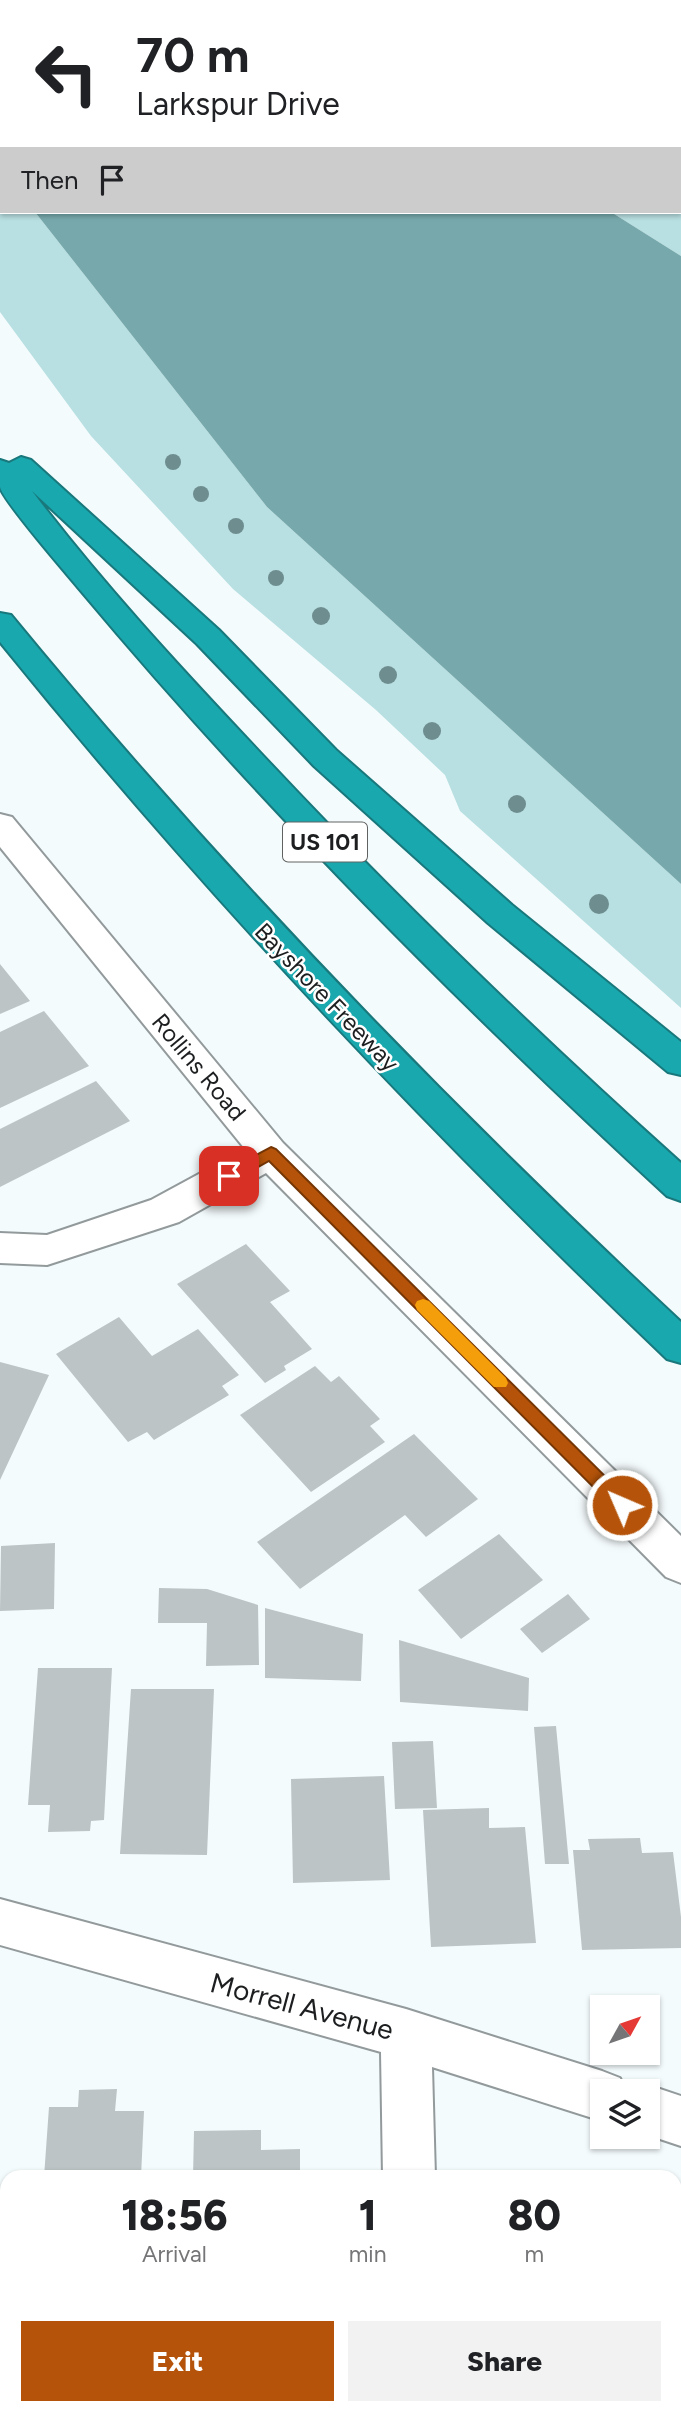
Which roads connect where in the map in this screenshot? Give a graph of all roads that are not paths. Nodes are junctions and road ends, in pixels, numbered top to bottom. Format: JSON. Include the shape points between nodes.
{"nodes":[{"id":1,"x":0,"y":446,"type":"edge"},
{"id":2,"x":0,"y":469,"type":"edge"},
{"id":3,"x":0,"y":622,"type":"edge"},
{"id":4,"x":0,"y":825,"type":"edge"},
{"id":5,"x":681,"y":1062,"type":"edge"},
{"id":6,"x":271,"y":1153,"type":"junction"},
{"id":7,"x":681,"y":1186,"type":"edge"},
{"id":8,"x":0,"y":1248,"type":"edge"},
{"id":9,"x":681,"y":1347,"type":"edge"},
{"id":10,"x":681,"y":1564,"type":"edge"},
{"id":11,"x":0,"y":1922,"type":"edge"},
{"id":12,"x":406,"y":2035,"type":"junction"},
{"id":13,"x":590,"y":2092,"type":"edge"},
{"id":14,"x":660,"y":2114,"type":"edge"},
{"id":15,"x":681,"y":2121,"type":"edge"},
{"id":16,"x":409,"y":2170,"type":"edge"}],
"edges":[{"from":1,"to":5,"type":"highway","via":[[208,637],[325,758],[500,914]]},
{"from":2,"to":7,"type":"highway","number":"US 101","via":[[94,587],[372,892]]},
{"from":3,"to":9,"type":"highway","name":"Bayshore Freeway","via":[[148,802],[272,940],[519,1193]]},
{"from":4,"to":6,"type":"street","name":"Rollins Road"},
{"from":6,"to":8,"type":"street","via":[[165,1211],[47,1250]]},
{"from":6,"to":10,"type":"street","name":"Rollins Road"},
{"from":11,"to":12,"type":"street","name":"Morrell Avenue"},
{"from":12,"to":13,"type":"street","name":"Morrell Avenue"},
{"from":12,"to":16,"type":"street"},
{"from":14,"to":15,"type":"street"}]}
